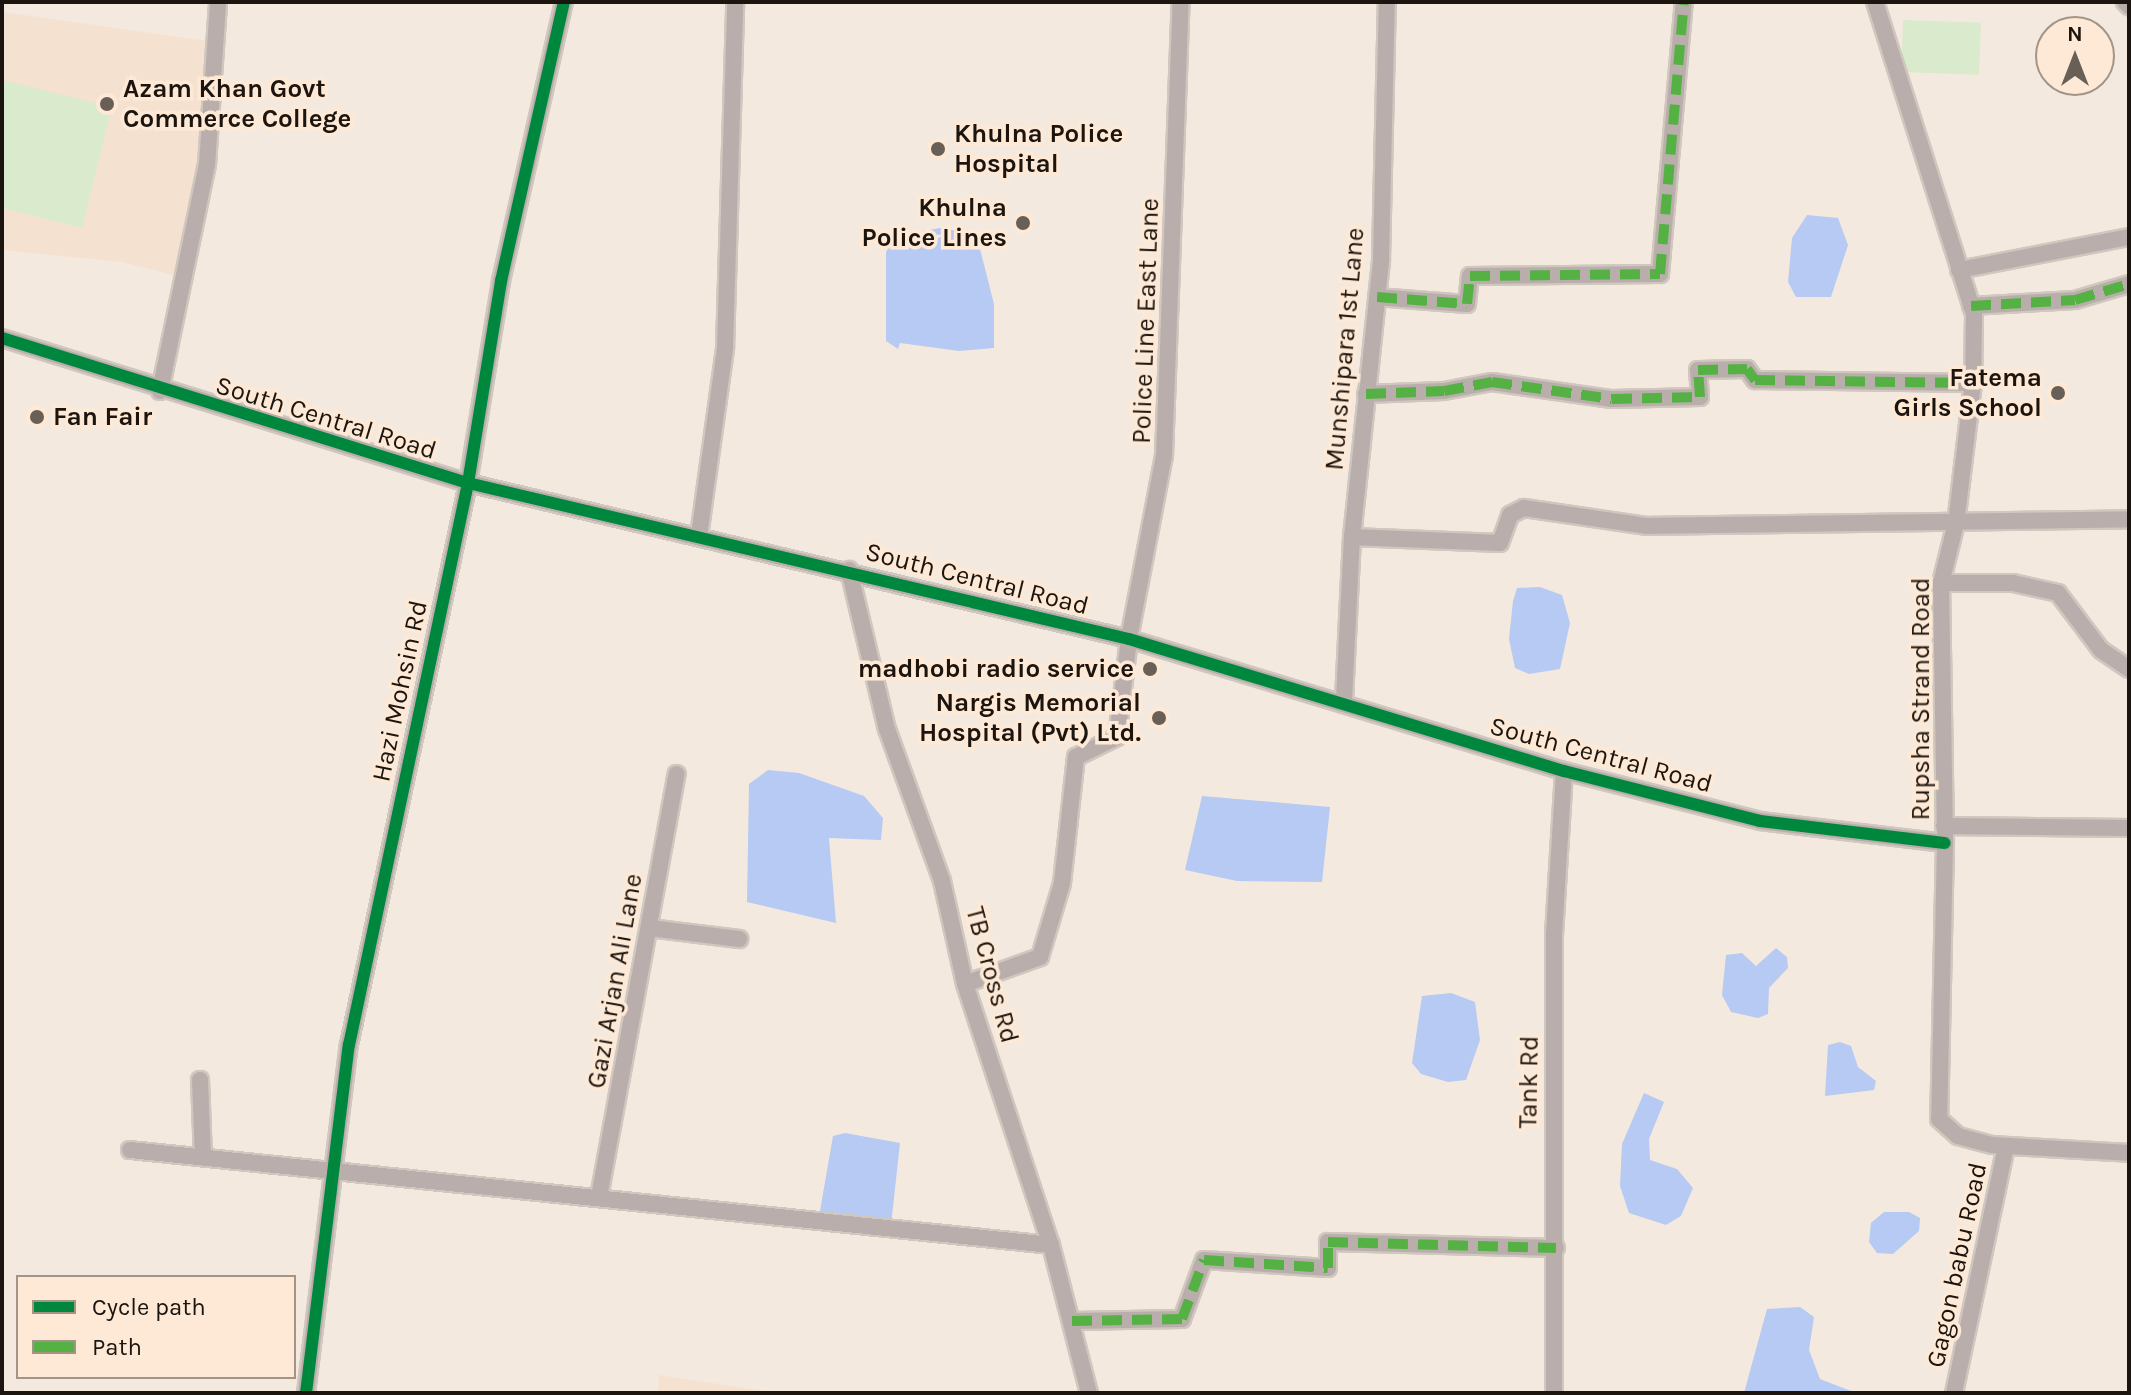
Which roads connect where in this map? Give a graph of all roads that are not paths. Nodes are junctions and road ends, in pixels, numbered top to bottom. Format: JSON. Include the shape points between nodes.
{"nodes":[{"id":1,"x":218,"y":2,"type":"edge"},
{"id":2,"x":564,"y":2,"type":"edge"},
{"id":3,"x":735,"y":2,"type":"edge"},
{"id":4,"x":1181,"y":2,"type":"edge"},
{"id":5,"x":1387,"y":2,"type":"edge"},
{"id":6,"x":1684,"y":2,"type":"edge"},
{"id":7,"x":1875,"y":2,"type":"edge"},
{"id":8,"x":2129,"y":237,"type":"edge"},
{"id":9,"x":1959,"y":270,"type":"junction"},
{"id":10,"x":2129,"y":284,"type":"edge"},
{"id":11,"x":1377,"y":297,"type":"junction"},
{"id":12,"x":1971,"y":306,"type":"junction"},
{"id":13,"x":2,"y":338,"type":"edge"},
{"id":14,"x":1973,"y":383,"type":"junction"},
{"id":15,"x":160,"y":391,"type":"junction"},
{"id":16,"x":1366,"y":394,"type":"junction"},
{"id":17,"x":468,"y":483,"type":"junction"},
{"id":18,"x":2129,"y":519,"type":"edge"},
{"id":19,"x":1956,"y":523,"type":"junction"},
{"id":20,"x":699,"y":536,"type":"junction"},
{"id":21,"x":1352,"y":537,"type":"junction"},
{"id":22,"x":849,"y":570,"type":"junction"},
{"id":23,"x":1941,"y":583,"type":"junction"},
{"id":24,"x":1129,"y":639,"type":"junction"},
{"id":25,"x":2129,"y":669,"type":"edge"},
{"id":26,"x":1344,"y":700,"type":"junction"},
{"id":27,"x":1564,"y":771,"type":"junction"},
{"id":28,"x":677,"y":774,"type":"dead end"},
{"id":29,"x":2129,"y":828,"type":"edge"},
{"id":30,"x":1944,"y":834,"type":"junction"},
{"id":31,"x":649,"y":928,"type":"junction"},
{"id":32,"x":739,"y":939,"type":"dead end"},
{"id":33,"x":965,"y":984,"type":"junction"},
{"id":34,"x":200,"y":1080,"type":"dead end"},
{"id":35,"x":2006,"y":1147,"type":"junction"},
{"id":36,"x":130,"y":1150,"type":"dead end"},
{"id":37,"x":2129,"y":1153,"type":"edge"},
{"id":38,"x":203,"y":1157,"type":"junction"},
{"id":39,"x":331,"y":1167,"type":"junction"},
{"id":40,"x":599,"y":1197,"type":"junction"},
{"id":41,"x":1051,"y":1245,"type":"junction"},
{"id":42,"x":1556,"y":1248,"type":"junction"},
{"id":43,"x":1072,"y":1321,"type":"junction"},
{"id":44,"x":306,"y":1393,"type":"edge"},
{"id":45,"x":1089,"y":1393,"type":"edge"},
{"id":46,"x":1554,"y":1393,"type":"edge"},
{"id":47,"x":1954,"y":1393,"type":"edge"}],
"edges":[{"from":1,"to":15,"type":"street","via":[[207,165]]},
{"from":2,"to":17,"type":"street","name":"Hazi Mohsin Rd","via":[[501,281]]},
{"from":3,"to":20,"type":"street","via":[[725,348]]},
{"from":4,"to":24,"type":"street","name":"Police Line East Lane","via":[[1164,456]]},
{"from":5,"to":11,"type":"street","name":"Munshipara 1st Lane"},
{"from":6,"to":11,"type":"street","via":[[1660,274],[1470,276],[1467,304]]},
{"from":7,"to":9,"type":"street","name":"Rupsha Strand Road"},
{"from":8,"to":9,"type":"street"},
{"from":9,"to":12,"type":"street","name":"Rupsha Strand Road"},
{"from":10,"to":12,"type":"street","via":[[2075,300]]},
{"from":11,"to":16,"type":"street","name":"Munshipara 1st Lane"},
{"from":12,"to":14,"type":"street","name":"Rupsha Strand Road"},
{"from":13,"to":15,"type":"street","name":"South Central Road"},
{"from":14,"to":16,"type":"street","via":[[1755,380],[1747,369],[1698,370],[1700,397],[1612,399],[1492,382],[1444,391]]},
{"from":14,"to":19,"type":"street","name":"Rupsha Strand Road"},
{"from":15,"to":17,"type":"street","name":"South Central Road"},
{"from":16,"to":21,"type":"street","name":"Munshipara 1st Lane"},
{"from":17,"to":20,"type":"street","name":"South Central Road"},
{"from":17,"to":39,"type":"street","name":"Hazi Mohsin Rd","via":[[349,1045]]},
{"from":18,"to":19,"type":"street"},
{"from":19,"to":21,"type":"street","via":[[1648,526],[1524,508],[1510,515],[1500,543]]},
{"from":19,"to":23,"type":"street","name":"Rupsha Strand Road"},
{"from":20,"to":22,"type":"street","name":"South Central Road"},
{"from":21,"to":26,"type":"street","name":"Munshipara 1st Lane"},
{"from":22,"to":24,"type":"street","name":"South Central Road"},
{"from":22,"to":33,"type":"street","name":"TB Cross Rd","via":[[887,729],[942,881]]},
{"from":23,"to":25,"type":"street","via":[[2013,583],[2058,593],[2101,650]]},
{"from":23,"to":30,"type":"street","name":"Rupsha Strand Road"},
{"from":24,"to":26,"type":"street","name":"South Central Road"},
{"from":24,"to":33,"type":"street","name":"Police Line East Lane","via":[[1117,737],[1076,757],[1062,883],[1040,957]]},
{"from":26,"to":27,"type":"street","name":"South Central Road"},
{"from":27,"to":30,"type":"street","name":"South Central Road","via":[[1760,821]]},
{"from":27,"to":42,"type":"street","name":"Tank Rd","via":[[1554,935]]},
{"from":28,"to":31,"type":"street","name":"Gazi Arjan Ali Lane"},
{"from":29,"to":30,"type":"street","name":"South Central Road"},
{"from":30,"to":35,"type":"street","name":"Rupsha Strand Road","via":[[1939,1119],[1958,1136]]},
{"from":31,"to":32,"type":"street"},
{"from":31,"to":40,"type":"street","name":"Gazi Arjan Ali Lane"},
{"from":33,"to":41,"type":"street","name":"TB Cross Rd"},
{"from":34,"to":38,"type":"street"},
{"from":35,"to":37,"type":"street","name":"Rupsha Strand Road"},
{"from":35,"to":47,"type":"street","name":"Gagon babu Road"},
{"from":36,"to":38,"type":"street"},
{"from":38,"to":39,"type":"street"},
{"from":39,"to":40,"type":"street"},
{"from":39,"to":44,"type":"street","name":"Hazi Mohsin Rd"},
{"from":40,"to":41,"type":"street"},
{"from":41,"to":43,"type":"street","name":"TB Cross Rd"},
{"from":42,"to":43,"type":"street","via":[[1328,1242],[1328,1268],[1204,1260],[1182,1319]]},
{"from":42,"to":46,"type":"street","name":"Tank Rd"},
{"from":43,"to":45,"type":"street","name":"TB Cross Rd"}]}
